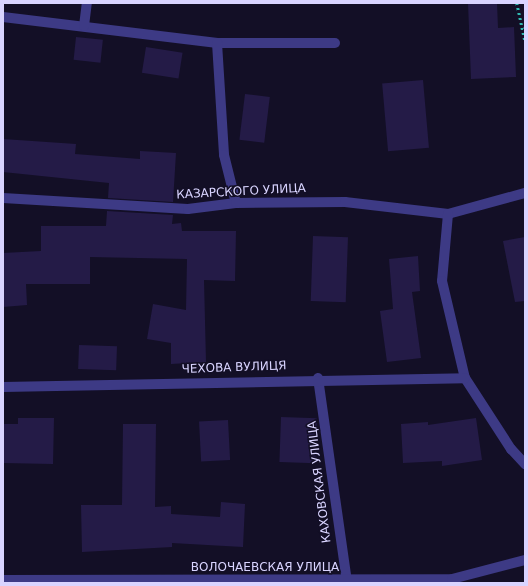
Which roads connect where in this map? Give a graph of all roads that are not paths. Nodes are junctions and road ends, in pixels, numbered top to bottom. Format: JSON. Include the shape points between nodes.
{"nodes":[{"id":1,"x":87,"y":3,"type":"edge"},
{"id":2,"x":3,"y":17,"type":"edge"},
{"id":3,"x":84,"y":26,"type":"junction"},
{"id":4,"x":218,"y":43,"type":"junction"},
{"id":5,"x":336,"y":43,"type":"dead end"},
{"id":6,"x":525,"y":193,"type":"edge"},
{"id":7,"x":3,"y":198,"type":"edge"},
{"id":8,"x":236,"y":203,"type":"junction"},
{"id":9,"x":448,"y":214,"type":"junction"},
{"id":10,"x":318,"y":378,"type":"junction"},
{"id":11,"x":465,"y":378,"type":"junction"},
{"id":12,"x":3,"y":387,"type":"edge"},
{"id":13,"x":525,"y":464,"type":"edge"},
{"id":14,"x":525,"y":560,"type":"edge"},
{"id":15,"x":3,"y":580,"type":"edge"},
{"id":16,"x":346,"y":582,"type":"edge"}],
"edges":[{"from":1,"to":3,"type":"street"},
{"from":2,"to":3,"type":"street"},
{"from":3,"to":4,"type":"street"},
{"from":4,"to":5,"type":"street"},
{"from":4,"to":8,"type":"street","via":[[224,155]]},
{"from":6,"to":9,"type":"street","name":"КАЗАРСКОГО УЛИЦА"},
{"from":7,"to":8,"type":"street","name":"КАЗАРСКОГО УЛИЦА","via":[[188,209]]},
{"from":8,"to":9,"type":"street","name":"КАЗАРСКОГО УЛИЦА","via":[[345,202]]},
{"from":9,"to":11,"type":"street","via":[[442,281]]},
{"from":10,"to":11,"type":"street","name":"ЧЕХОВА ВУЛИЦЯ"},
{"from":10,"to":12,"type":"street","name":"ЧЕХОВА ВУЛИЦЯ"},
{"from":10,"to":16,"type":"street","name":"КАХОВСКАЯ УЛИЦА"},
{"from":11,"to":13,"type":"street","via":[[511,449]]},
{"from":14,"to":16,"type":"street","name":"ВОЛОЧАЕВСКАЯ УЛИЦА","via":[[452,579]]},
{"from":15,"to":16,"type":"street","name":"ВОЛОЧАЕВСКАЯ УЛИЦА"}]}
